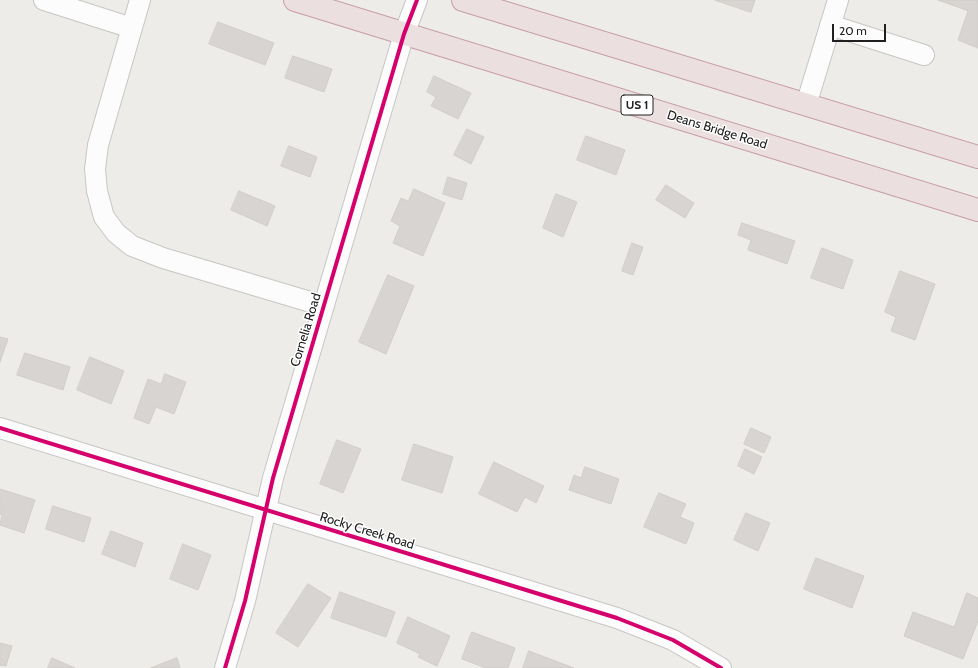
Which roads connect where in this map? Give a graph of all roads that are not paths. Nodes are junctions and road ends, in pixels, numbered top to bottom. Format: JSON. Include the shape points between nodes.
{"nodes":[{"id":1,"x":44,"y":0,"type":"edge"},
{"id":2,"x":140,"y":0,"type":"edge"},
{"id":3,"x":295,"y":0,"type":"edge"},
{"id":4,"x":417,"y":0,"type":"edge"},
{"id":5,"x":463,"y":0,"type":"edge"},
{"id":6,"x":838,"y":0,"type":"edge"},
{"id":7,"x":830,"y":25,"type":"junction"},
{"id":8,"x":132,"y":28,"type":"junction"},
{"id":9,"x":404,"y":34,"type":"junction"},
{"id":10,"x":924,"y":55,"type":"dead end"},
{"id":11,"x":806,"y":105,"type":"junction"},
{"id":12,"x":978,"y":158,"type":"edge"},
{"id":13,"x":978,"y":210,"type":"edge"},
{"id":14,"x":324,"y":306,"type":"junction"},
{"id":15,"x":0,"y":428,"type":"edge"},
{"id":16,"x":265,"y":510,"type":"junction"},
{"id":17,"x":225,"y":668,"type":"edge"},
{"id":18,"x":721,"y":668,"type":"edge"}],
"edges":[{"from":1,"to":8,"type":"street"},
{"from":2,"to":8,"type":"street"},
{"from":3,"to":9,"type":"highway","name":"Deans Bridge Road","number":"US 1"},
{"from":4,"to":9,"type":"street","name":"Cornelia Road"},
{"from":5,"to":11,"type":"highway"},
{"from":6,"to":7,"type":"street"},
{"from":7,"to":10,"type":"street"},
{"from":7,"to":11,"type":"street"},
{"from":8,"to":14,"type":"street","via":[[98,145],[96,191],[104,217],[116,233],[132,246],[163,258]]},
{"from":9,"to":13,"type":"highway","name":"Deans Bridge Road","number":"US 1"},
{"from":9,"to":14,"type":"street","name":"Cornelia Road"},
{"from":11,"to":12,"type":"highway"},
{"from":14,"to":16,"type":"street","name":"Cornelia Road"},
{"from":15,"to":16,"type":"street","name":"Rocky Creek Road"},
{"from":16,"to":17,"type":"street","name":"Cornelia Road","via":[[245,601]]},
{"from":16,"to":18,"type":"street","name":"Rocky Creek Road","via":[[617,618],[673,640]]}]}
